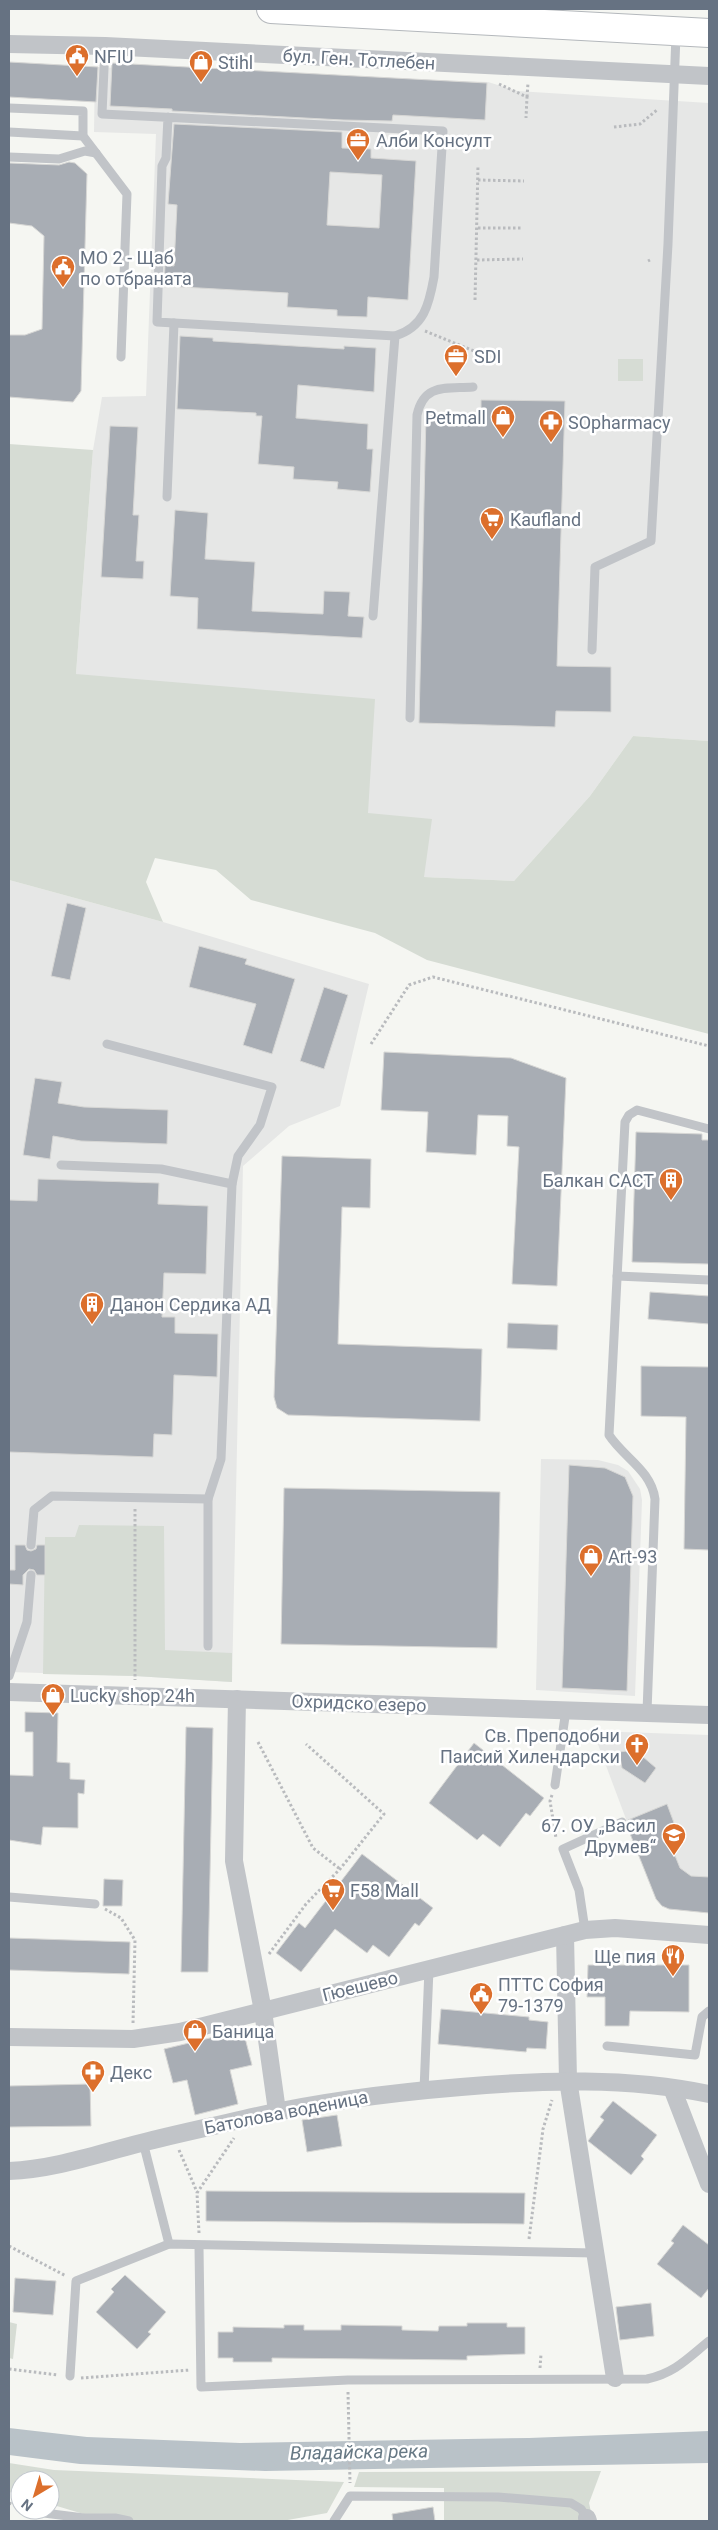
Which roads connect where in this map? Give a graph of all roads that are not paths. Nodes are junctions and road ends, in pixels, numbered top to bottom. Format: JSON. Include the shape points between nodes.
{"nodes":[{"id":1,"x":271,"y":9,"type":"edge"},
{"id":2,"x":676,"y":32,"type":"junction"},
{"id":3,"x":709,"y":33,"type":"edge"},
{"id":4,"x":9,"y":44,"type":"edge"},
{"id":5,"x":105,"y":46,"type":"junction"},
{"id":6,"x":674,"y":74,"type":"junction"},
{"id":7,"x":709,"y":76,"type":"edge"},
{"id":8,"x":9,"y":108,"type":"edge"},
{"id":9,"x":168,"y":117,"type":"junction"},
{"id":10,"x":9,"y":132,"type":"edge"},
{"id":11,"x":83,"y":136,"type":"junction"},
{"id":12,"x":96,"y":153,"type":"junction"},
{"id":13,"x":9,"y":157,"type":"edge"},
{"id":14,"x":174,"y":323,"type":"junction"},
{"id":15,"x":395,"y":336,"type":"junction"},
{"id":16,"x":121,"y":357,"type":"dead end"},
{"id":17,"x":473,"y":387,"type":"dead end"},
{"id":18,"x":167,"y":497,"type":"dead end"},
{"id":19,"x":373,"y":616,"type":"dead end"},
{"id":20,"x":592,"y":650,"type":"dead end"},
{"id":21,"x":410,"y":718,"type":"dead end"},
{"id":22,"x":107,"y":1044,"type":"dead end"},
{"id":23,"x":709,"y":1130,"type":"edge"},
{"id":24,"x":61,"y":1165,"type":"dead end"},
{"id":25,"x":232,"y":1184,"type":"junction"},
{"id":26,"x":617,"y":1276,"type":"junction"},
{"id":27,"x":709,"y":1280,"type":"edge"},
{"id":28,"x":208,"y":1499,"type":"junction"},
{"id":29,"x":31,"y":1545,"type":"dead end"},
{"id":30,"x":31,"y":1575,"type":"dead end"},
{"id":31,"x":208,"y":1646,"type":"dead end"},
{"id":32,"x":9,"y":1676,"type":"edge"},
{"id":33,"x":9,"y":1692,"type":"edge"},
{"id":34,"x":237,"y":1699,"type":"junction"},
{"id":35,"x":566,"y":1710,"type":"junction"},
{"id":36,"x":647,"y":1712,"type":"junction"},
{"id":37,"x":709,"y":1715,"type":"edge"},
{"id":38,"x":555,"y":1785,"type":"road end"},
{"id":39,"x":622,"y":1822,"type":"dead end"},
{"id":40,"x":9,"y":1897,"type":"edge"},
{"id":41,"x":95,"y":1904,"type":"road end"},
{"id":42,"x":585,"y":1930,"type":"junction"},
{"id":43,"x":565,"y":1935,"type":"junction"},
{"id":44,"x":709,"y":1935,"type":"edge"},
{"id":45,"x":429,"y":1969,"type":"junction"},
{"id":46,"x":264,"y":2011,"type":"junction"},
{"id":47,"x":709,"y":2011,"type":"edge"},
{"id":48,"x":9,"y":2037,"type":"edge"},
{"id":49,"x":606,"y":2046,"type":"dead end"},
{"id":50,"x":568,"y":2080,"type":"junction"},
{"id":51,"x":672,"y":2088,"type":"junction"},
{"id":52,"x":424,"y":2090,"type":"junction"},
{"id":53,"x":709,"y":2094,"type":"edge"},
{"id":54,"x":277,"y":2111,"type":"junction"},
{"id":55,"x":143,"y":2142,"type":"junction"},
{"id":56,"x":9,"y":2171,"type":"edge"},
{"id":57,"x":709,"y":2184,"type":"edge"},
{"id":58,"x":169,"y":2244,"type":"junction"},
{"id":59,"x":199,"y":2247,"type":"junction"},
{"id":60,"x":594,"y":2253,"type":"junction"},
{"id":61,"x":709,"y":2340,"type":"edge"},
{"id":62,"x":70,"y":2376,"type":"road end"},
{"id":63,"x":615,"y":2378,"type":"junction"},
{"id":64,"x":587,"y":2520,"type":"edge"},
{"id":65,"x":46,"y":2521,"type":"edge"},
{"id":66,"x":129,"y":2521,"type":"edge"},
{"id":67,"x":334,"y":2521,"type":"edge"}],
"edges":[{"from":1,"to":2,"type":"main road"},
{"from":2,"to":3,"type":"main road"},
{"from":2,"to":6,"type":"lane"},
{"from":4,"to":5,"type":"street","name":"бул. Ген. Тотлебен"},
{"from":5,"to":6,"type":"street","name":"бул. Ген. Тотлебен"},
{"from":5,"to":9,"type":"lane","via":[[102,114]]},
{"from":6,"to":7,"type":"street","name":"бул. Ген. Тотлебен"},
{"from":6,"to":20,"type":"lane","via":[[652,541],[595,567]]},
{"from":8,"to":11,"type":"lane","via":[[83,112]]},
{"from":9,"to":14,"type":"lane","via":[[166,158],[162,166],[157,322]]},
{"from":9,"to":15,"type":"lane","via":[[443,131],[431,295],[416,325]]},
{"from":10,"to":11,"type":"lane"},
{"from":11,"to":12,"type":"lane"},
{"from":12,"to":13,"type":"lane","via":[[85,151],[59,158]]},
{"from":12,"to":16,"type":"lane","via":[[127,194]]},
{"from":14,"to":15,"type":"lane"},
{"from":14,"to":18,"type":"lane"},
{"from":15,"to":19,"type":"lane"},
{"from":17,"to":21,"type":"lane","via":[[432,391],[421,401],[417,415]]},
{"from":22,"to":25,"type":"lane","via":[[272,1087],[260,1124],[238,1156]]},
{"from":23,"to":26,"type":"lane","via":[[637,1110],[629,1114],[625,1122]]},
{"from":24,"to":25,"type":"lane","via":[[161,1169]]},
{"from":25,"to":28,"type":"lane","via":[[221,1459]]},
{"from":26,"to":27,"type":"lane"},
{"from":26,"to":36,"type":"lane","via":[[609,1435],[653,1485],[655,1499]]},
{"from":28,"to":29,"type":"lane","via":[[52,1496],[34,1510]]},
{"from":28,"to":31,"type":"lane"},
{"from":30,"to":32,"type":"lane","via":[[27,1622]]},
{"from":33,"to":34,"type":"street","name":"Охридско езеро"},
{"from":34,"to":35,"type":"street","name":"Охридско езеро"},
{"from":34,"to":46,"type":"street","via":[[234,1861]]},
{"from":35,"to":36,"type":"street","name":"Охридско езеро"},
{"from":35,"to":38,"type":"lane"},
{"from":36,"to":37,"type":"street","name":"Охридско езеро"},
{"from":39,"to":42,"type":"lane","via":[[562,1849],[579,1890]]},
{"from":40,"to":41,"type":"lane"},
{"from":42,"to":43,"type":"street","name":"Гюешево"},
{"from":42,"to":44,"type":"street","name":"Гюешево","via":[[614,1928]]},
{"from":43,"to":45,"type":"street","name":"Гюешево"},
{"from":43,"to":50,"type":"street"},
{"from":45,"to":46,"type":"street","name":"Гюешево"},
{"from":45,"to":52,"type":"lane"},
{"from":46,"to":48,"type":"street","name":"Гюешево","via":[[180,2032],[133,2039]]},
{"from":46,"to":54,"type":"street"},
{"from":47,"to":49,"type":"lane","via":[[700,2023],[695,2054]]},
{"from":50,"to":51,"type":"street","name":"Батолова воденица"},
{"from":50,"to":52,"type":"street","name":"Батолова воденица"},
{"from":50,"to":60,"type":"street"},
{"from":51,"to":53,"type":"street","name":"Батолова воденица"},
{"from":51,"to":57,"type":"street"},
{"from":52,"to":54,"type":"street","name":"Батолова воденица"},
{"from":54,"to":55,"type":"street","name":"Батолова воденица"},
{"from":55,"to":56,"type":"street","name":"Батолова воденица","via":[[71,2162]]},
{"from":55,"to":58,"type":"lane"},
{"from":58,"to":59,"type":"lane"},
{"from":58,"to":62,"type":"lane","via":[[76,2281]]},
{"from":59,"to":60,"type":"lane"},
{"from":59,"to":63,"type":"lane","via":[[201,2387],[348,2380]]},
{"from":60,"to":63,"type":"street"},
{"from":61,"to":63,"type":"lane","via":[[665,2375],[647,2379]]},
{"from":64,"to":67,"type":"lane","via":[[581,2509],[571,2503],[498,2496],[350,2496]]},
{"from":65,"to":66,"type":"lane","via":[[36,2512]]}]}
